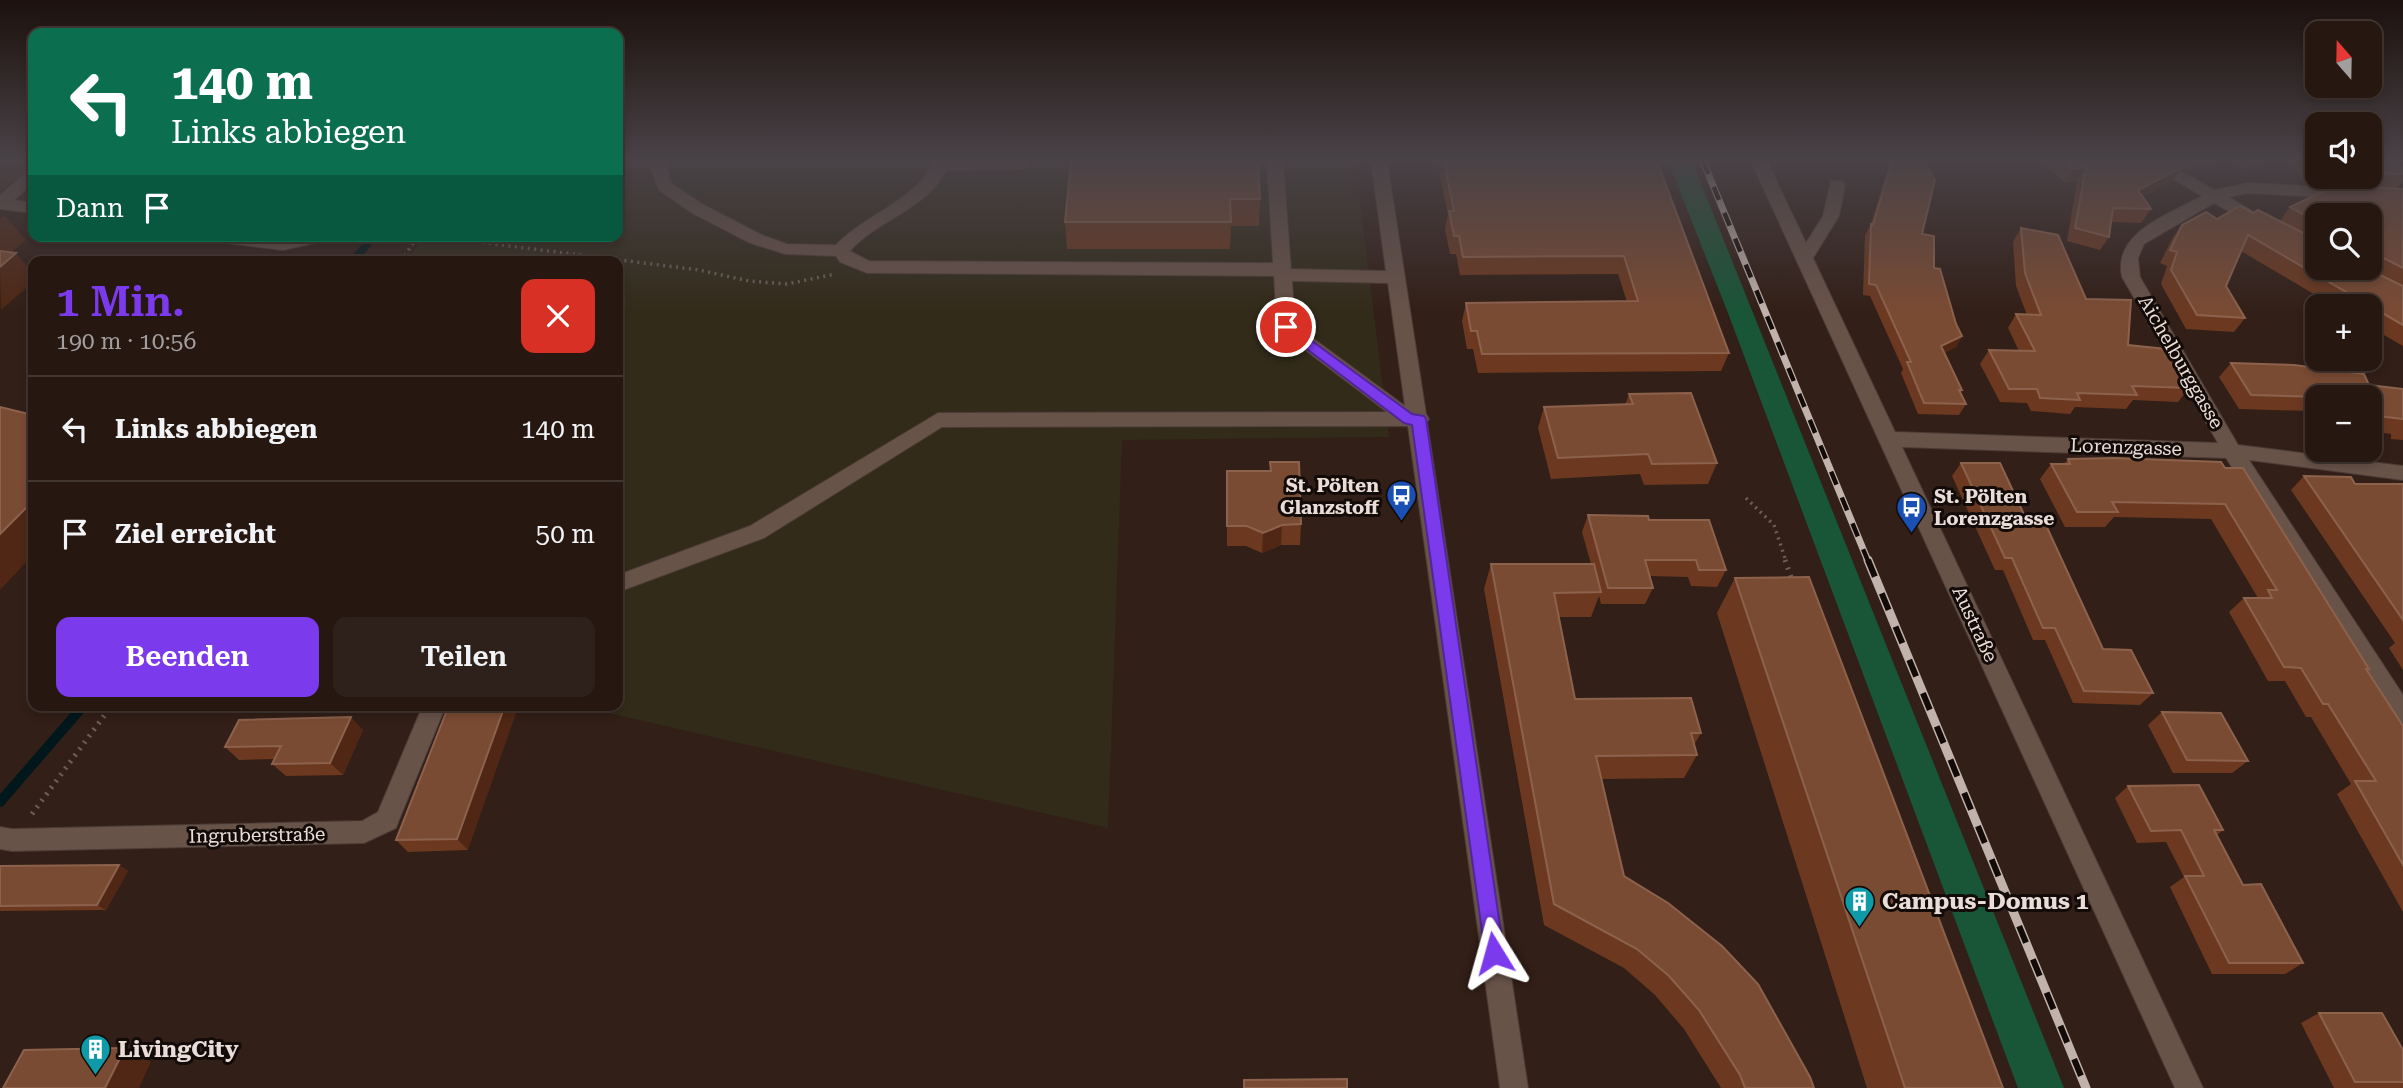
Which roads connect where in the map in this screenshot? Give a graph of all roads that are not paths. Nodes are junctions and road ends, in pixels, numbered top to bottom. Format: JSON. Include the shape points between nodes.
{"nodes":[{"id":1,"x":703,"y":212,"type":"edge"},
{"id":2,"x":888,"y":212,"type":"edge"},
{"id":3,"x":1278,"y":212,"type":"edge"},
{"id":4,"x":1387,"y":212,"type":"edge"},
{"id":5,"x":1783,"y":212,"type":"edge"},
{"id":6,"x":1832,"y":212,"type":"edge"},
{"id":7,"x":2186,"y":212,"type":"edge"},
{"id":8,"x":2245,"y":212,"type":"edge"},
{"id":9,"x":2283,"y":233,"type":"edge"},
{"id":10,"x":248,"y":242,"type":"edge"},
{"id":11,"x":306,"y":242,"type":"edge"},
{"id":12,"x":841,"y":251,"type":"junction"},
{"id":13,"x":1805,"y":257,"type":"junction"},
{"id":14,"x":1282,"y":272,"type":"junction"},
{"id":15,"x":1397,"y":277,"type":"junction"},
{"id":16,"x":1414,"y":419,"type":"junction"},
{"id":17,"x":1890,"y":439,"type":"junction"},
{"id":18,"x":2232,"y":451,"type":"junction"},
{"id":19,"x":2403,"y":474,"type":"edge"},
{"id":20,"x":623,"y":582,"type":"edge"},
{"id":21,"x":432,"y":711,"type":"edge"},
{"id":22,"x":2403,"y":715,"type":"edge"},
{"id":23,"x":6,"y":839,"type":"edge"},
{"id":24,"x":1514,"y":1088,"type":"edge"},
{"id":25,"x":2189,"y":1088,"type":"edge"}],
"edges":[{"from":1,"to":12,"type":"street","via":[[756,239],[785,248]]},
{"from":2,"to":12,"type":"street","via":[[850,237]]},
{"from":3,"to":14,"type":"street"},
{"from":4,"to":15,"type":"street"},
{"from":5,"to":13,"type":"street","name":"Austraße"},
{"from":6,"to":13,"type":"street"},
{"from":7,"to":18,"type":"street","name":"Aichelburggasse","via":[[2138,240],[2128,264],[2131,277]]},
{"from":8,"to":9,"type":"street"},
{"from":10,"to":11,"type":"street"},
{"from":12,"to":14,"type":"street","via":[[845,258],[867,267],[1269,268]]},
{"from":13,"to":17,"type":"street","name":"Austraße"},
{"from":14,"to":15,"type":"street","via":[[1293,276]]},
{"from":14,"to":16,"type":"street","via":[[1286,327]]},
{"from":15,"to":16,"type":"street"},
{"from":16,"to":20,"type":"street","via":[[938,420],[757,533]]},
{"from":16,"to":24,"type":"street"},
{"from":17,"to":18,"type":"street","name":"Lorenzgasse"},
{"from":17,"to":25,"type":"street","name":"Austraße"},
{"from":18,"to":19,"type":"street","name":"Lorenzgasse"},
{"from":18,"to":22,"type":"street","name":"Aichelburggasse"},
{"from":21,"to":23,"type":"street","name":"Ingruberstraße","via":[[387,820],[365,832]]}]}
